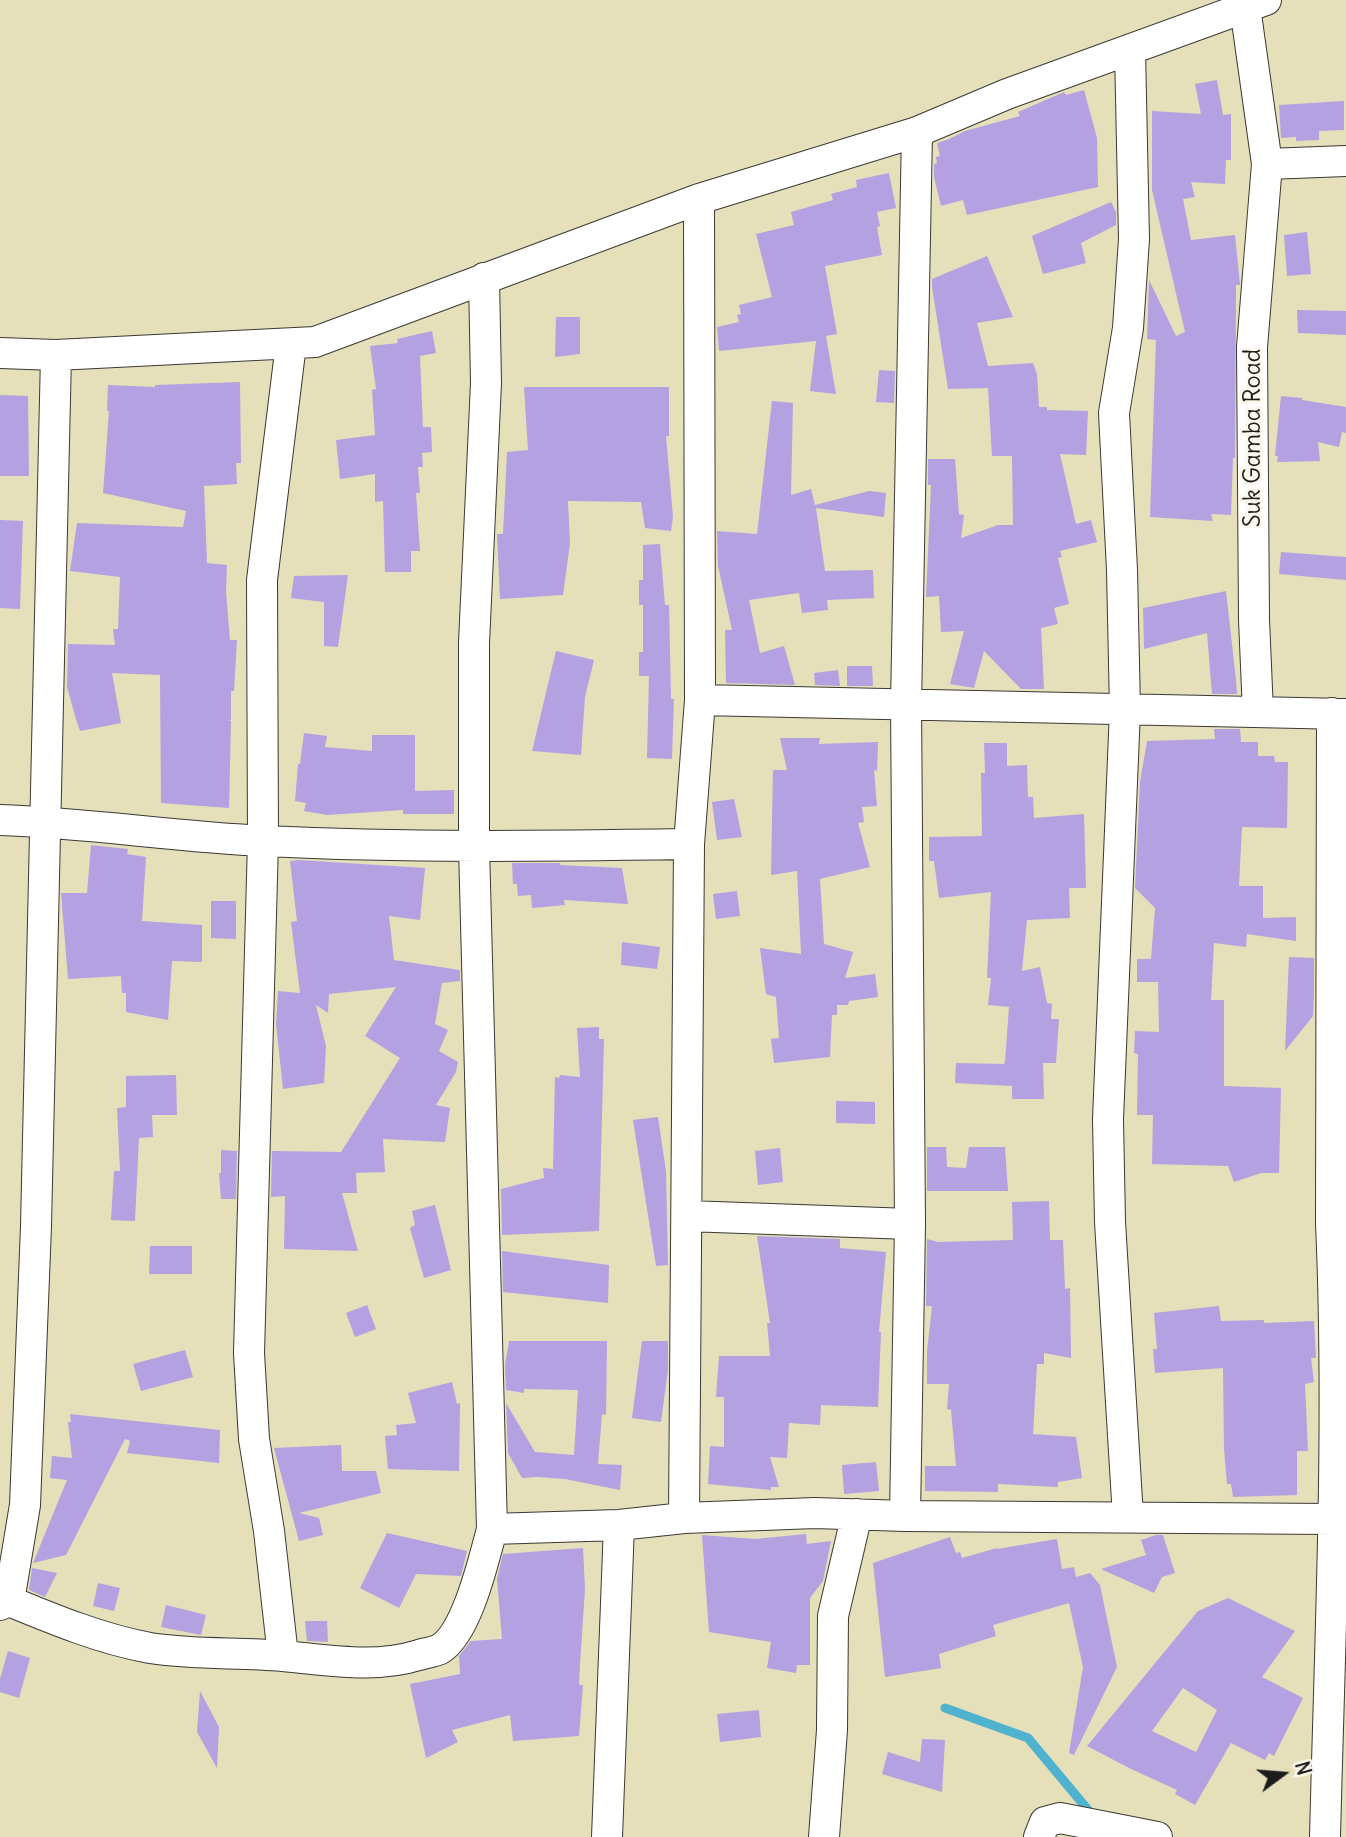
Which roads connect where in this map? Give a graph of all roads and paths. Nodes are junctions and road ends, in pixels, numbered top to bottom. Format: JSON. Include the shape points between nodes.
{"nodes":[{"id":1,"x":1255,"y":4,"type":"edge"},
{"id":2,"x":1130,"y":50,"type":"junction"},
{"id":3,"x":917,"y":132,"type":"junction"},
{"id":4,"x":1346,"y":161,"type":"edge"},
{"id":5,"x":1267,"y":164,"type":"junction"},
{"id":6,"x":699,"y":199,"type":"junction"},
{"id":7,"x":484,"y":278,"type":"junction"},
{"id":8,"x":291,"y":344,"type":"junction"},
{"id":9,"x":0,"y":353,"type":"edge"},
{"id":10,"x":56,"y":355,"type":"junction"},
{"id":11,"x":700,"y":700,"type":"junction"},
{"id":12,"x":906,"y":704,"type":"junction"},
{"id":13,"x":1125,"y":710,"type":"junction"},
{"id":14,"x":1258,"y":712,"type":"junction"},
{"id":15,"x":1339,"y":714,"type":"edge"},
{"id":16,"x":0,"y":820,"type":"edge"},
{"id":17,"x":46,"y":821,"type":"junction"},
{"id":18,"x":263,"y":841,"type":"junction"},
{"id":19,"x":689,"y":844,"type":"junction"},
{"id":20,"x":474,"y":846,"type":"junction"},
{"id":21,"x":687,"y":1216,"type":"junction"},
{"id":22,"x":911,"y":1224,"type":"junction"},
{"id":23,"x":1340,"y":1292,"type":"edge"},
{"id":24,"x":857,"y":1514,"type":"junction"},
{"id":25,"x":905,"y":1516,"type":"junction"},
{"id":26,"x":1128,"y":1517,"type":"junction"},
{"id":27,"x":684,"y":1518,"type":"junction"},
{"id":28,"x":1332,"y":1518,"type":"junction"},
{"id":29,"x":619,"y":1525,"type":"junction"},
{"id":30,"x":492,"y":1529,"type":"junction"},
{"id":31,"x":5,"y":1603,"type":"edge"},
{"id":32,"x":283,"y":1656,"type":"junction"},
{"id":33,"x":607,"y":1837,"type":"edge"},
{"id":34,"x":824,"y":1837,"type":"edge"},
{"id":35,"x":1039,"y":1837,"type":"edge"},
{"id":36,"x":1157,"y":1837,"type":"edge"},
{"id":37,"x":1325,"y":1837,"type":"edge"}],
"edges":[{"from":1,"to":2,"type":"street"},
{"from":1,"to":5,"type":"street","name":"Suk Gamba Road"},
{"from":2,"to":3,"type":"street"},
{"from":2,"to":13,"type":"street","via":[[1134,239],[1128,328],[1114,413]]},
{"from":3,"to":6,"type":"street"},
{"from":3,"to":12,"type":"street"},
{"from":4,"to":5,"type":"street"},
{"from":5,"to":14,"type":"street","name":"Suk Gamba Road","via":[[1252,347]]},
{"from":6,"to":7,"type":"street"},
{"from":6,"to":11,"type":"street"},
{"from":7,"to":8,"type":"street","via":[[316,342]]},
{"from":7,"to":20,"type":"street","via":[[486,383],[474,643]]},
{"from":8,"to":10,"type":"street"},
{"from":8,"to":18,"type":"street","via":[[262,580]]},
{"from":9,"to":10,"type":"street"},
{"from":10,"to":17,"type":"street"},
{"from":11,"to":12,"type":"street"},
{"from":11,"to":19,"type":"street"},
{"from":12,"to":13,"type":"street"},
{"from":12,"to":22,"type":"street"},
{"from":13,"to":14,"type":"street"},
{"from":13,"to":26,"type":"street","via":[[1108,1119]]},
{"from":14,"to":15,"type":"street"},
{"from":15,"to":23,"type":"street","via":[[1331,1223]]},
{"from":16,"to":17,"type":"street"},
{"from":17,"to":18,"type":"street"},
{"from":17,"to":31,"type":"street","via":[[26,1505]]},
{"from":18,"to":20,"type":"street"},
{"from":18,"to":32,"type":"street","via":[[249,1353],[254,1439]]},
{"from":19,"to":20,"type":"street"},
{"from":19,"to":21,"type":"street"},
{"from":20,"to":30,"type":"street"},
{"from":21,"to":22,"type":"street"},
{"from":21,"to":27,"type":"street"},
{"from":22,"to":25,"type":"street"},
{"from":23,"to":28,"type":"street"},
{"from":24,"to":25,"type":"street"},
{"from":24,"to":27,"type":"street"},
{"from":24,"to":34,"type":"street","via":[[833,1616],[832,1730]]},
{"from":25,"to":26,"type":"street"},
{"from":26,"to":28,"type":"street"},
{"from":27,"to":29,"type":"street"},
{"from":28,"to":37,"type":"street"},
{"from":29,"to":30,"type":"street"},
{"from":29,"to":33,"type":"street"},
{"from":30,"to":32,"type":"street","via":[[477,1586],[454,1634],[440,1648],[397,1662]]},
{"from":31,"to":32,"type":"street","via":[[75,1629],[150,1648]]},
{"from":35,"to":36,"type":"street","via":[[1045,1822],[1060,1818]]}]}
